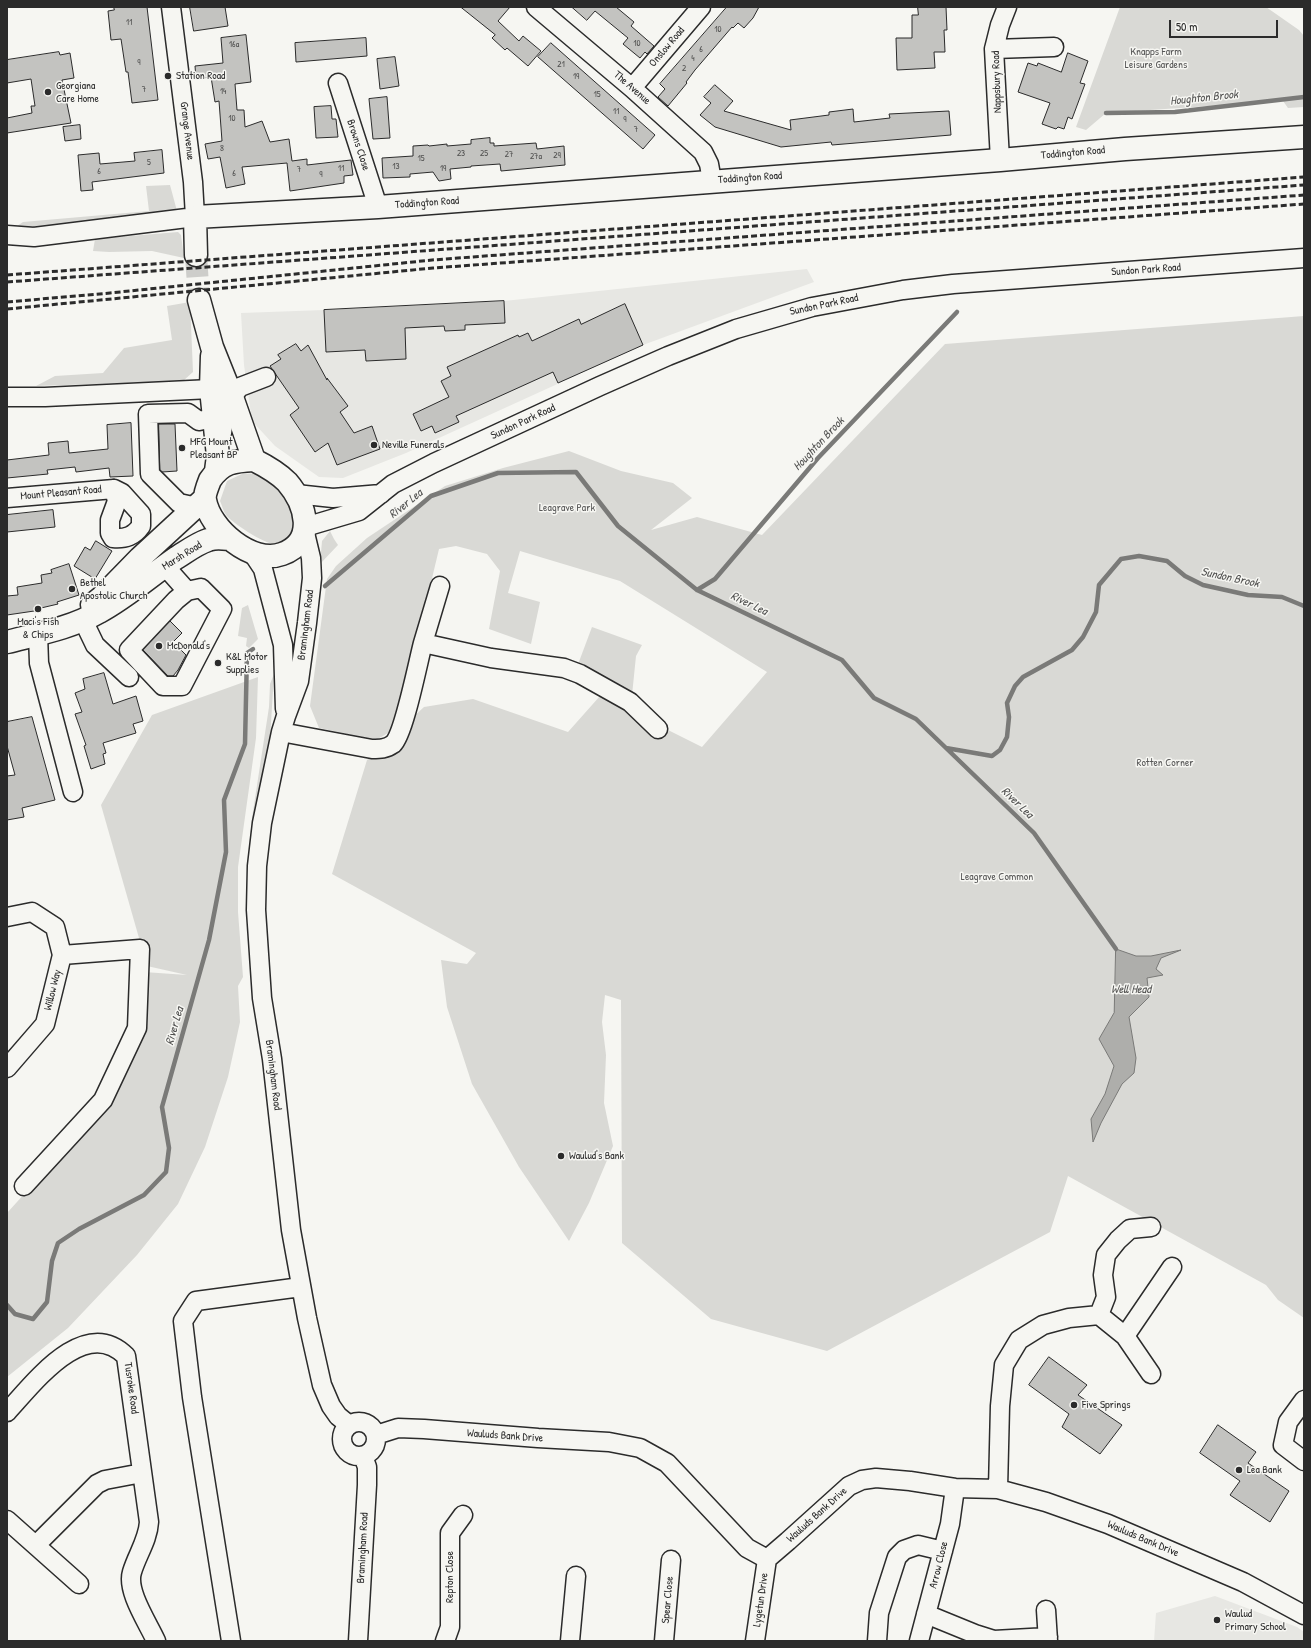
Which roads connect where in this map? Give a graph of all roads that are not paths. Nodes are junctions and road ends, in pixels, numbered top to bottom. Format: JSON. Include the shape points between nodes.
{"nodes":[{"id":1,"x":171,"y":7,"type":"edge"},
{"id":2,"x":536,"y":7,"type":"edge"},
{"id":3,"x":701,"y":7,"type":"edge"},
{"id":4,"x":1007,"y":7,"type":"edge"},
{"id":5,"x":1054,"y":46,"type":"dead end"},
{"id":6,"x":994,"y":49,"type":"junction"},
{"id":7,"x":338,"y":82,"type":"dead end"},
{"id":8,"x":632,"y":88,"type":"junction"},
{"id":9,"x":1304,"y":137,"type":"edge"},
{"id":10,"x":1000,"y":160,"type":"junction"},
{"id":11,"x":712,"y":181,"type":"junction"},
{"id":12,"x":378,"y":207,"type":"junction"},
{"id":13,"x":195,"y":217,"type":"junction"},
{"id":14,"x":7,"y":235,"type":"edge"},
{"id":15,"x":196,"y":255,"type":"tunnel mouth"},
{"id":16,"x":1304,"y":258,"type":"edge"},
{"id":17,"x":199,"y":300,"type":"tunnel mouth"},
{"id":18,"x":212,"y":347,"type":"junction"},
{"id":19,"x":266,"y":377,"type":"dead end"},
{"id":20,"x":211,"y":389,"type":"junction"},
{"id":21,"x":7,"y":397,"type":"edge"},
{"id":22,"x":232,"y":397,"type":"junction"},
{"id":23,"x":213,"y":418,"type":"junction"},
{"id":24,"x":254,"y":460,"type":"junction"},
{"id":25,"x":217,"y":463,"type":"junction"},
{"id":26,"x":114,"y":489,"type":"dead end"},
{"id":27,"x":296,"y":494,"type":"junction"},
{"id":28,"x":381,"y":494,"type":"junction"},
{"id":29,"x":7,"y":498,"type":"edge"},
{"id":30,"x":200,"y":503,"type":"junction"},
{"id":31,"x":305,"y":530,"type":"junction"},
{"id":32,"x":229,"y":539,"type":"junction"},
{"id":33,"x":251,"y":551,"type":"junction"},
{"id":34,"x":169,"y":564,"type":"junction"},
{"id":35,"x":440,"y":586,"type":"dead end"},
{"id":36,"x":187,"y":591,"type":"junction"},
{"id":37,"x":84,"y":620,"type":"junction"},
{"id":38,"x":47,"y":632,"type":"junction"},
{"id":39,"x":7,"y":642,"type":"edge"},
{"id":40,"x":423,"y":643,"type":"junction"},
{"id":41,"x":130,"y":677,"type":"dead end"},
{"id":42,"x":283,"y":724,"type":"junction"},
{"id":43,"x":658,"y":728,"type":"dead end"},
{"id":44,"x":73,"y":792,"type":"dead end"},
{"id":45,"x":7,"y":917,"type":"edge"},
{"id":46,"x":62,"y":955,"type":"junction"},
{"id":47,"x":7,"y":1068,"type":"edge"},
{"id":48,"x":24,"y":1186,"type":"dead end"},
{"id":49,"x":1151,"y":1227,"type":"dead end"},
{"id":50,"x":1172,"y":1267,"type":"dead end"},
{"id":51,"x":301,"y":1287,"type":"junction"},
{"id":52,"x":1099,"y":1315,"type":"junction"},
{"id":53,"x":1125,"y":1336,"type":"junction"},
{"id":54,"x":1151,"y":1374,"type":"dead end"},
{"id":55,"x":1304,"y":1400,"type":"edge"},
{"id":56,"x":7,"y":1412,"type":"edge"},
{"id":57,"x":349,"y":1426,"type":"junction"},
{"id":58,"x":376,"y":1435,"type":"junction"},
{"id":59,"x":363,"y":1456,"type":"junction"},
{"id":60,"x":1304,"y":1461,"type":"edge"},
{"id":61,"x":142,"y":1473,"type":"junction"},
{"id":62,"x":955,"y":1488,"type":"junction"},
{"id":63,"x":998,"y":1489,"type":"junction"},
{"id":64,"x":463,"y":1515,"type":"dead end"},
{"id":65,"x":7,"y":1520,"type":"edge"},
{"id":66,"x":36,"y":1545,"type":"junction"},
{"id":67,"x":943,"y":1551,"type":"junction"},
{"id":68,"x":767,"y":1559,"type":"junction"},
{"id":69,"x":671,"y":1560,"type":"dead end"},
{"id":70,"x":576,"y":1576,"type":"dead end"},
{"id":71,"x":79,"y":1584,"type":"dead end"},
{"id":72,"x":1046,"y":1610,"type":"dead end"},
{"id":73,"x":926,"y":1614,"type":"junction"},
{"id":74,"x":1304,"y":1615,"type":"edge"},
{"id":75,"x":1048,"y":1639,"type":"edge"},
{"id":76,"x":156,"y":1641,"type":"edge"},
{"id":77,"x":231,"y":1641,"type":"edge"},
{"id":78,"x":358,"y":1641,"type":"edge"},
{"id":79,"x":445,"y":1641,"type":"edge"},
{"id":80,"x":570,"y":1641,"type":"edge"},
{"id":81,"x":664,"y":1641,"type":"edge"},
{"id":82,"x":755,"y":1641,"type":"edge"},
{"id":83,"x":877,"y":1641,"type":"edge"},
{"id":84,"x":919,"y":1641,"type":"edge"}],
"edges":[{"from":1,"to":13,"type":"street","name":"Grange Avenue"},
{"from":2,"to":8,"type":"street","name":"The Avenue"},
{"from":3,"to":8,"type":"street","name":"Onslow Road"},
{"from":4,"to":6,"type":"street","name":"Nappsbury Road"},
{"from":5,"to":6,"type":"street"},
{"from":6,"to":10,"type":"street","name":"Nappsbury Road"},
{"from":7,"to":12,"type":"street","name":"Browns Close"},
{"from":8,"to":11,"type":"street","name":"The Avenue","via":[[703,152],[709,164]]},
{"from":9,"to":10,"type":"main road","name":"Toddington Road"},
{"from":10,"to":11,"type":"main road","name":"Toddington Road"},
{"from":11,"to":12,"type":"main road","name":"Toddington Road"},
{"from":12,"to":13,"type":"main road","name":"Toddington Road"},
{"from":13,"to":14,"type":"street","via":[[34,237]]},
{"from":13,"to":15,"type":"main road","name":"Grange Avenue"},
{"from":16,"to":28,"type":"street","name":"Sundon Park Road","via":[[953,284],[812,306],[736,329],[654,362],[434,463],[393,484]]},
{"from":17,"to":18,"type":"main road"},
{"from":18,"to":20,"type":"main road"},
{"from":18,"to":22,"type":"main road"},
{"from":19,"to":22,"type":"street","via":[[240,387]]},
{"from":20,"to":21,"type":"street"},
{"from":20,"to":23,"type":"main road"},
{"from":22,"to":24,"type":"main road"},
{"from":22,"to":25,"type":"street","via":[[224,406]]},
{"from":23,"to":25,"type":"main road"},
{"from":23,"to":30,"type":"street","via":[[199,420],[188,413],[148,414],[150,474],[179,503]]},
{"from":24,"to":25,"type":"main road"},
{"from":24,"to":27,"type":"main road","via":[[274,470]]},
{"from":25,"to":30,"type":"main road"},
{"from":26,"to":29,"type":"street","name":"Mount Pleasant Road"},
{"from":27,"to":28,"type":"street","via":[[333,498]]},
{"from":27,"to":31,"type":"main road","via":[[303,510]]},
{"from":28,"to":31,"type":"street","name":"Sundon Park Road","via":[[359,511]]},
{"from":30,"to":32,"type":"main road"},
{"from":30,"to":38,"type":"main road","name":"Marsh Road","via":[[151,547],[102,597],[79,615]]},
{"from":31,"to":33,"type":"main road","via":[[299,543],[290,551],[267,556]]},
{"from":31,"to":42,"type":"street","name":"Bramingham Road","via":[[312,578],[299,682]]},
{"from":32,"to":33,"type":"main road"},
{"from":32,"to":34,"type":"main road","name":"Marsh Road","via":[[208,540]]},
{"from":33,"to":42,"type":"street","name":"Bramingham Road","via":[[263,569],[283,645]]},
{"from":34,"to":36,"type":"street","via":[[171,573]]},
{"from":34,"to":37,"type":"main road","name":"Marsh Road","via":[[124,597]]},
{"from":35,"to":40,"type":"street"},
{"from":36,"to":36,"type":"street","via":[[201,588],[222,609],[182,686],[163,686],[129,650]]},
{"from":37,"to":38,"type":"main road","name":"Marsh Road"},
{"from":37,"to":41,"type":"street","via":[[95,645]]},
{"from":38,"to":39,"type":"main road","name":"Marsh Road"},
{"from":38,"to":44,"type":"street","via":[[39,663]]},
{"from":40,"to":42,"type":"street","via":[[398,736],[394,743],[384,749],[372,749]]},
{"from":40,"to":43,"type":"street","via":[[491,658],[564,668],[630,702]]},
{"from":42,"to":51,"type":"street","name":"Bramingham Road","via":[[262,823],[257,866],[256,910],[262,998],[291,1230]]},
{"from":45,"to":46,"type":"street","name":"Willow Way","via":[[32,912],[55,927]]},
{"from":46,"to":47,"type":"street","name":"Willow Way","via":[[45,1024]]},
{"from":46,"to":48,"type":"street","via":[[140,949],[138,1028],[103,1100]]},
{"from":49,"to":52,"type":"street","via":[[1130,1229],[1106,1254],[1103,1274],[1106,1297]]},
{"from":50,"to":53,"type":"street"},
{"from":51,"to":57,"type":"street","name":"Bramingham Road","via":[[322,1385],[331,1406]]},
{"from":51,"to":77,"type":"street","via":[[196,1301],[184,1321],[192,1397]]},
{"from":52,"to":53,"type":"street"},
{"from":52,"to":63,"type":"street","via":[[1069,1318],[1043,1325],[1019,1340],[1004,1365],[1000,1406]]},
{"from":53,"to":54,"type":"street"},
{"from":55,"to":60,"type":"street","via":[[1288,1422],[1283,1444]]},
{"from":56,"to":61,"type":"street","name":"Tusroke Road","via":[[66,1353],[81,1345],[95,1342],[119,1348],[126,1356]]},
{"from":57,"to":58,"type":"street","via":[[359,1422],[365,1423]]},
{"from":57,"to":59,"type":"street","via":[[343,1435],[344,1446],[352,1454]]},
{"from":58,"to":59,"type":"street","via":[[375,1446]]},
{"from":58,"to":68,"type":"street","name":"Wauluds Bank Drive","via":[[398,1428],[424,1429],[609,1442],[640,1448],[666,1463],[747,1548]]},
{"from":59,"to":78,"type":"street","name":"Bramingham Road","via":[[367,1467],[367,1479]]},
{"from":61,"to":66,"type":"street","via":[[97,1484]]},
{"from":61,"to":76,"type":"street","name":"Tusroke Road","via":[[149,1522],[131,1573],[130,1586]]},
{"from":62,"to":63,"type":"street","name":"Wauluds Bank Drive"},
{"from":62,"to":67,"type":"street","name":"Arrow Close"},
{"from":62,"to":68,"type":"street","name":"Wauluds Bank Drive","via":[[876,1478],[862,1480],[849,1486]]},
{"from":63,"to":74,"type":"street","name":"Wauluds Bank Drive","via":[[1046,1502],[1121,1530],[1243,1582]]},
{"from":64,"to":79,"type":"street","name":"Repton Close","via":[[450,1534],[450,1627]]},
{"from":65,"to":66,"type":"street"},
{"from":66,"to":71,"type":"street"},
{"from":67,"to":73,"type":"street","name":"Arrow Close"},
{"from":67,"to":83,"type":"street","via":[[918,1545],[904,1550],[897,1557],[879,1613]]},
{"from":68,"to":82,"type":"street","name":"Lygetun Drive"},
{"from":69,"to":81,"type":"street","name":"Spear Close"},
{"from":70,"to":80,"type":"street"},
{"from":72,"to":75,"type":"street"},
{"from":73,"to":75,"type":"street","via":[[994,1640]]},
{"from":73,"to":84,"type":"street","name":"Arrow Close"}]}
